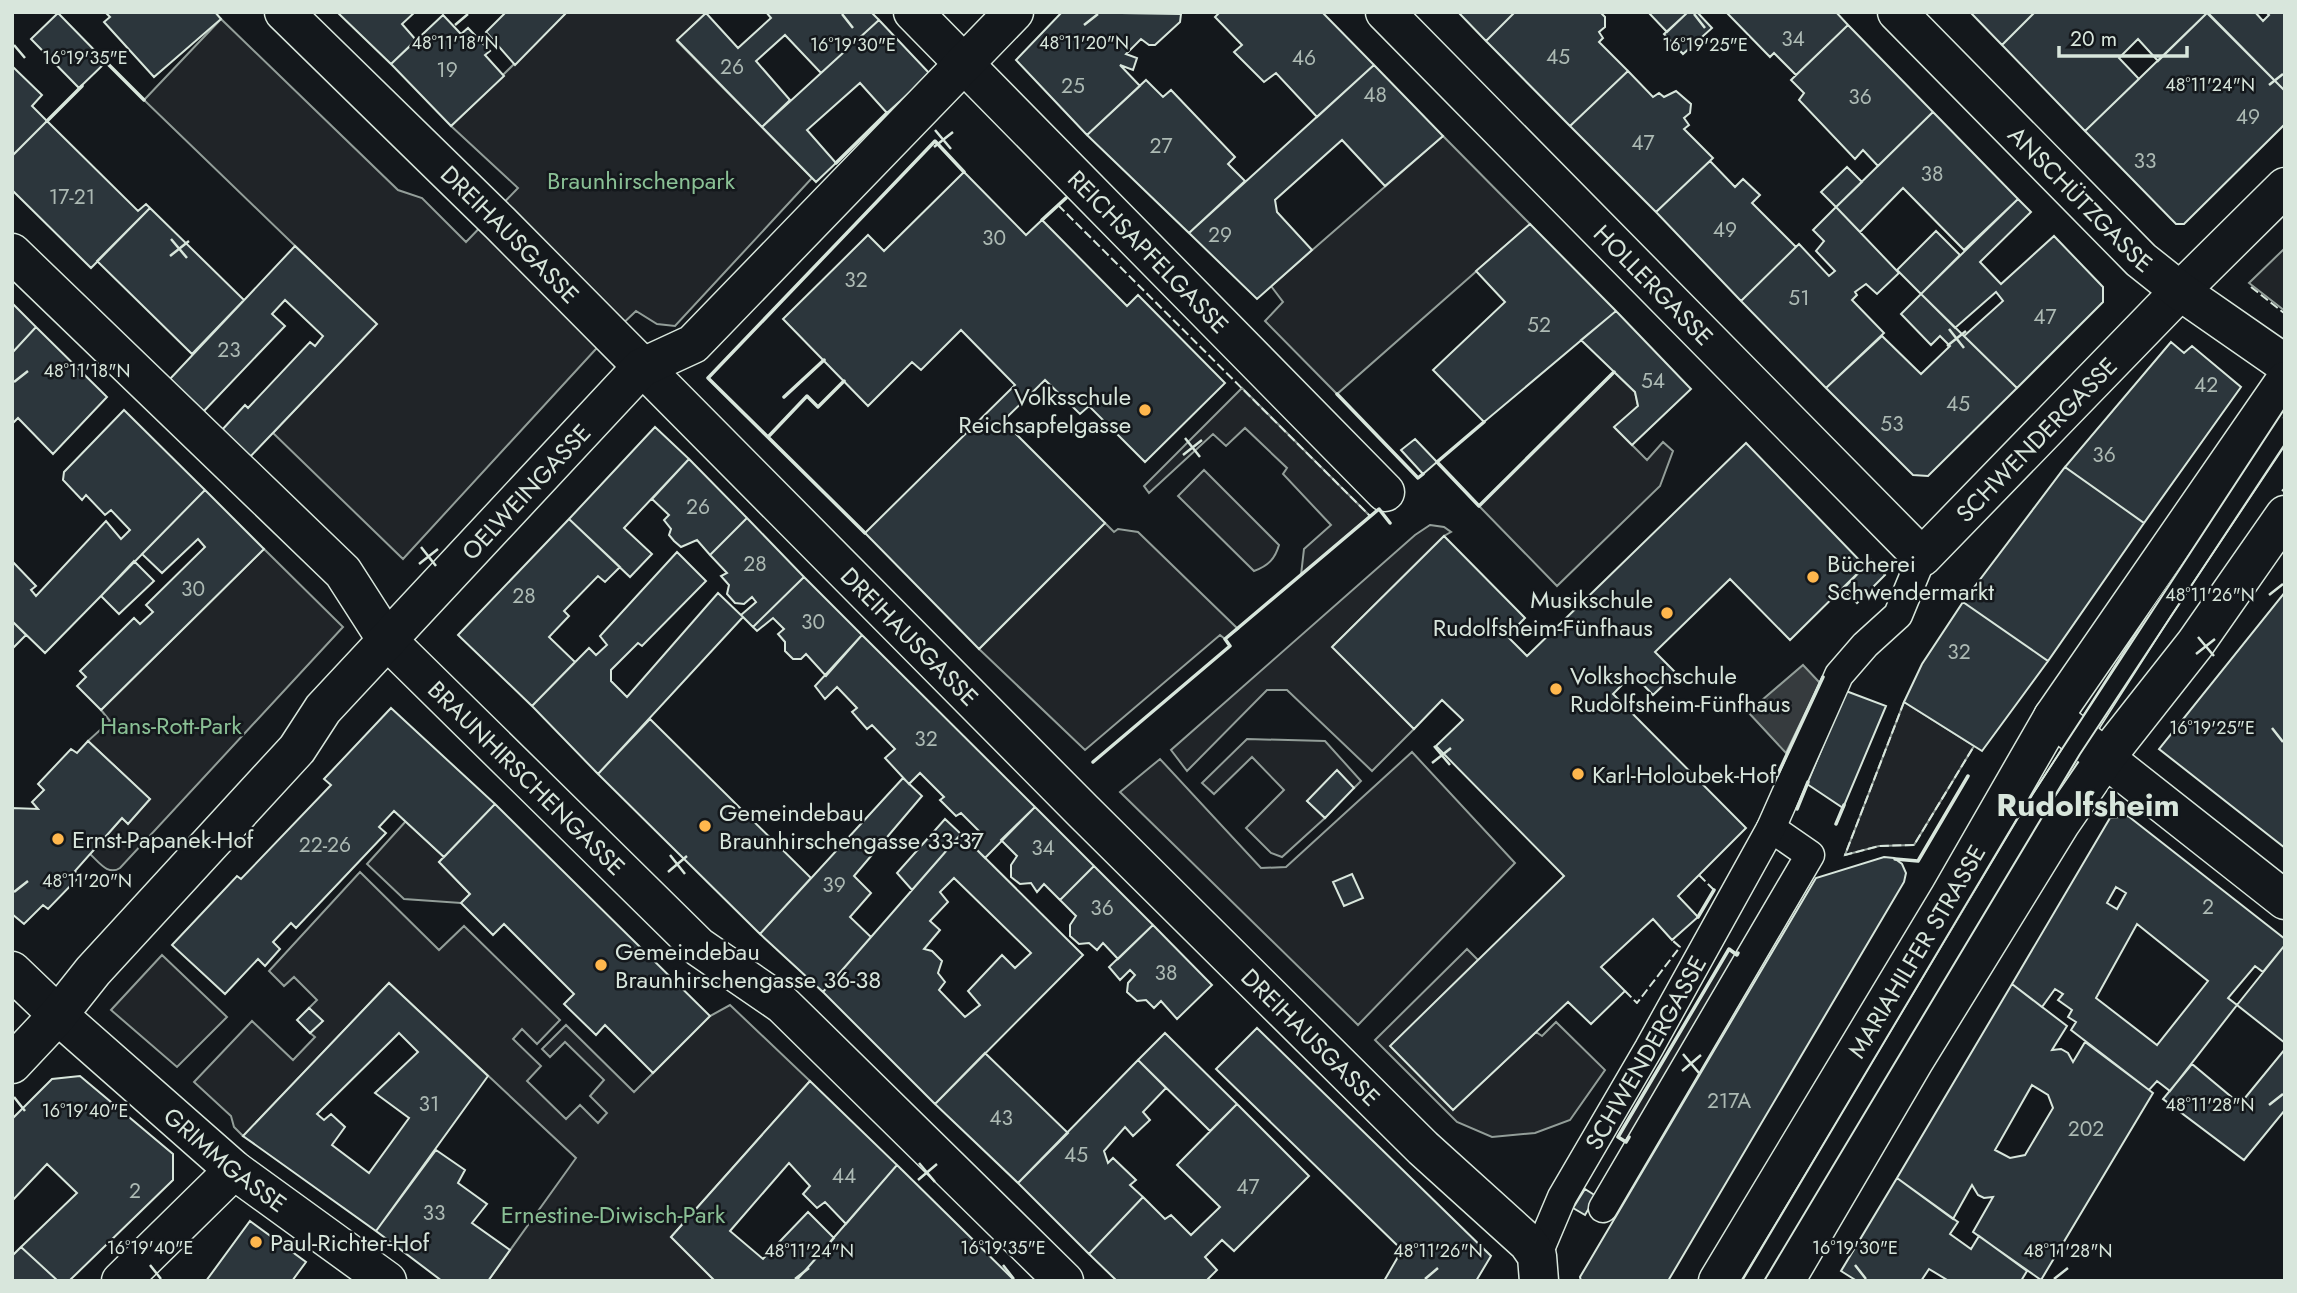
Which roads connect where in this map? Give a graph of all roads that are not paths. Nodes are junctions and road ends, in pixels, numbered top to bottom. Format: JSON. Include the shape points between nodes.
{"nodes":[{"id":1,"x":284,"y":12,"type":"edge"},
{"id":2,"x":913,"y":12,"type":"edge"},
{"id":3,"x":1014,"y":12,"type":"edge"},
{"id":4,"x":1385,"y":12,"type":"edge"},
{"id":5,"x":1897,"y":12,"type":"edge"},
{"id":6,"x":963,"y":64,"type":"junction"},
{"id":7,"x":2285,"y":187,"type":"edge"},
{"id":8,"x":12,"y":253,"type":"edge"},
{"id":9,"x":2180,"y":291,"type":"junction"},
{"id":10,"x":2285,"y":364,"type":"edge"},
{"id":11,"x":641,"y":368,"type":"junction"},
{"id":12,"x":2285,"y":381,"type":"edge"},
{"id":13,"x":2285,"y":428,"type":"edge"},
{"id":14,"x":1385,"y":492,"type":"dead end"},
{"id":15,"x":2285,"y":514,"type":"edge"},
{"id":16,"x":1922,"y":557,"type":"junction"},
{"id":17,"x":386,"y":639,"type":"junction"},
{"id":18,"x":2080,"y":738,"type":"junction"},
{"id":19,"x":1771,"y":828,"type":"junction"},
{"id":20,"x":2285,"y":900,"type":"edge"},
{"id":21,"x":12,"y":971,"type":"edge"},
{"id":22,"x":58,"y":1015,"type":"junction"},
{"id":23,"x":12,"y":1065,"type":"edge"},
{"id":24,"x":234,"y":1170,"type":"junction"},
{"id":25,"x":1603,"y":1208,"type":"dead end"},
{"id":26,"x":1790,"y":1217,"type":"junction"},
{"id":27,"x":1538,"y":1269,"type":"edge"},
{"id":28,"x":121,"y":1281,"type":"edge"},
{"id":29,"x":387,"y":1281,"type":"edge"},
{"id":30,"x":1063,"y":1281,"type":"edge"},
{"id":31,"x":1718,"y":1281,"type":"edge"},
{"id":32,"x":1753,"y":1281,"type":"edge"},
{"id":33,"x":1785,"y":1281,"type":"edge"}],
"edges":[{"from":1,"to":11,"type":"street","name":"DREIHAUSGASSE"},
{"from":2,"to":6,"type":"street","name":"REICHSAPFELGASSE"},
{"from":3,"to":6,"type":"street","name":"OELWEINGASSE"},
{"from":4,"to":16,"type":"street","name":"HOLLERGASSE"},
{"from":5,"to":9,"type":"street","name":"ANSCHÜTZGASSE","via":[[2141,260]]},
{"from":6,"to":11,"type":"street","name":"OELWEINGASSE","via":[[693,344]]},
{"from":6,"to":14,"type":"street","name":"REICHSAPFELGASSE"},
{"from":7,"to":9,"type":"street","name":"SCHWENDERGASSE"},
{"from":8,"to":17,"type":"street","name":"BRAUNHIRSCHENGASSE","via":[[343,572]]},
{"from":9,"to":10,"type":"street","name":"ANSCHÜTZGASSE"},
{"from":9,"to":16,"type":"street","name":"SCHWENDERGASSE"},
{"from":11,"to":17,"type":"street","name":"OELWEINGASSE"},
{"from":11,"to":27,"type":"street","name":"DREIHAUSGASSE","via":[[1423,1147],[1528,1243]]},
{"from":12,"to":18,"type":"street","name":"MARIAHILFER STRASSE"},
{"from":13,"to":18,"type":"lane"},
{"from":15,"to":18,"type":"street","name":"MARIAHILFER STRASSE","via":[[2195,644]]},
{"from":16,"to":19,"type":"street","name":"SCHWENDERGASSE","via":[[1898,615],[1839,675]]},
{"from":17,"to":22,"type":"street","name":"OELWEINGASSE","via":[[323,709],[297,749]]},
{"from":17,"to":30,"type":"street","name":"BRAUNHIRSCHENGASSE","via":[[699,947],[782,1004]]},
{"from":18,"to":20,"type":"street"},
{"from":18,"to":26,"type":"street","name":"MARIAHILFER STRASSE","via":[[1950,896]]},
{"from":18,"to":26,"type":"street","name":"MARIAHILFER STRASSE","via":[[2060,824],[1914,1061]]},
{"from":19,"to":25,"type":"street","name":"SCHWENDERGASSE","via":[[1810,855]]},
{"from":19,"to":27,"type":"street","name":"SCHWENDERGASSE","via":[[1562,1197]]},
{"from":21,"to":22,"type":"street","name":"GRIMMGASSE"},
{"from":22,"to":23,"type":"street","name":"OELWEINGASSE"},
{"from":22,"to":24,"type":"street","name":"GRIMMGASSE"},
{"from":24,"to":28,"type":"street"},
{"from":24,"to":29,"type":"street","name":"GRIMMGASSE"},
{"from":26,"to":31,"type":"street","name":"MARIAHILFER STRASSE"},
{"from":26,"to":32,"type":"lane"},
{"from":26,"to":33,"type":"street","name":"MARIAHILFER STRASSE"}]}
